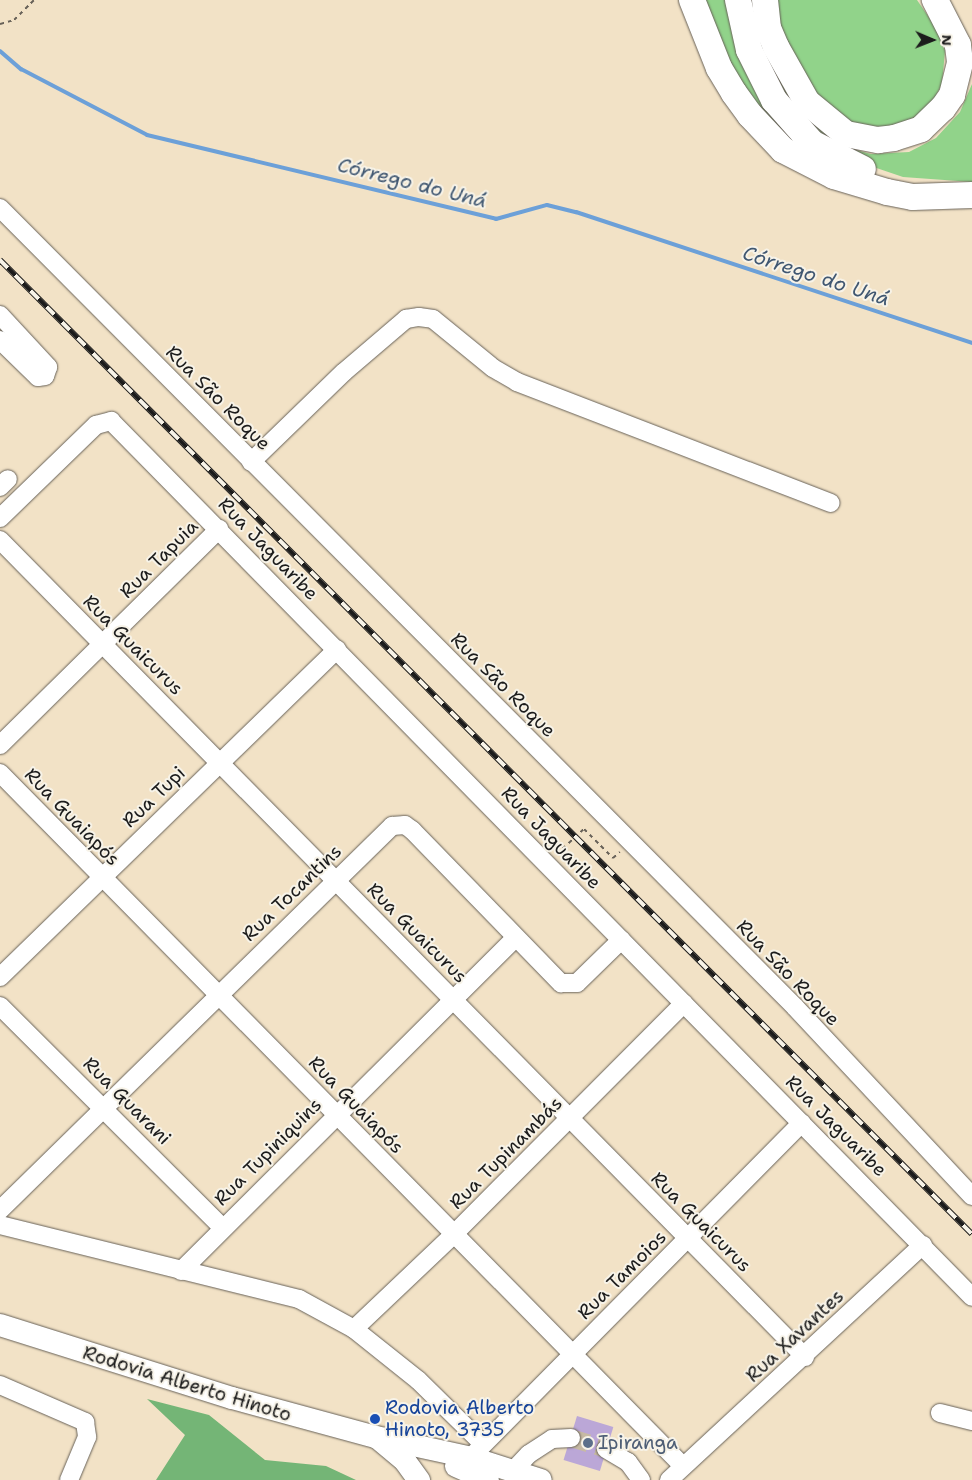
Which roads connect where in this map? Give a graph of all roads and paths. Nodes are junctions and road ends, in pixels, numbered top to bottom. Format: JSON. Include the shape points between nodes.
{"nodes":[{"id":1,"x":34,"y":0,"type":"edge"},
{"id":2,"x":692,"y":0,"type":"edge"},
{"id":3,"x":738,"y":0,"type":"edge"},
{"id":4,"x":765,"y":0,"type":"edge"},
{"id":5,"x":935,"y":0,"type":"edge"},
{"id":6,"x":0,"y":24,"type":"edge"},
{"id":7,"x":972,"y":190,"type":"edge"},
{"id":8,"x":972,"y":195,"type":"edge"},
{"id":9,"x":0,"y":208,"type":"edge"},
{"id":10,"x":0,"y":316,"type":"edge"},
{"id":11,"x":0,"y":340,"type":"edge"},
{"id":12,"x":251,"y":462,"type":"junction"},
{"id":13,"x":830,"y":502,"type":"dead end"},
{"id":14,"x":0,"y":518,"type":"edge"},
{"id":15,"x":219,"y":529,"type":"junction"},
{"id":16,"x":0,"y":540,"type":"edge"},
{"id":17,"x":103,"y":646,"type":"junction"},
{"id":18,"x":336,"y":649,"type":"junction"},
{"id":19,"x":0,"y":745,"type":"edge"},
{"id":20,"x":220,"y":763,"type":"junction"},
{"id":21,"x":0,"y":773,"type":"edge"},
{"id":22,"x":622,"y":849,"type":"dead end"},
{"id":23,"x":556,"y":855,"type":"dead end"},
{"id":24,"x":101,"y":877,"type":"junction"},
{"id":25,"x":335,"y":881,"type":"junction"},
{"id":26,"x":515,"y":938,"type":"junction"},
{"id":27,"x":621,"y":940,"type":"junction"},
{"id":28,"x":0,"y":977,"type":"edge"},
{"id":29,"x":218,"y":994,"type":"junction"},
{"id":30,"x":453,"y":999,"type":"junction"},
{"id":31,"x":684,"y":1003,"type":"junction"},
{"id":32,"x":0,"y":1006,"type":"edge"},
{"id":33,"x":104,"y":1106,"type":"junction"},
{"id":34,"x":336,"y":1115,"type":"junction"},
{"id":35,"x":570,"y":1119,"type":"junction"},
{"id":36,"x":802,"y":1123,"type":"junction"},
{"id":37,"x":972,"y":1196,"type":"edge"},
{"id":38,"x":0,"y":1210,"type":"edge"},
{"id":39,"x":0,"y":1225,"type":"edge"},
{"id":40,"x":222,"y":1227,"type":"junction"},
{"id":41,"x":453,"y":1235,"type":"junction"},
{"id":42,"x":688,"y":1240,"type":"junction"},
{"id":43,"x":923,"y":1245,"type":"junction"},
{"id":44,"x":181,"y":1270,"type":"junction"},
{"id":45,"x":972,"y":1298,"type":"edge"},
{"id":46,"x":0,"y":1325,"type":"edge"},
{"id":47,"x":354,"y":1329,"type":"junction"},
{"id":48,"x":570,"y":1355,"type":"junction"},
{"id":49,"x":805,"y":1356,"type":"junction"},
{"id":50,"x":0,"y":1385,"type":"edge"},
{"id":51,"x":940,"y":1413,"type":"dead end"},
{"id":52,"x":972,"y":1421,"type":"edge"},
{"id":53,"x":376,"y":1437,"type":"junction"},
{"id":54,"x":570,"y":1438,"type":"tunnel mouth"},
{"id":55,"x":606,"y":1449,"type":"tunnel mouth"},
{"id":56,"x":474,"y":1457,"type":"junction"},
{"id":57,"x":687,"y":1468,"type":"edge"},
{"id":58,"x":513,"y":1471,"type":"junction"},
{"id":59,"x":69,"y":1480,"type":"edge"},
{"id":60,"x":419,"y":1480,"type":"edge"},
{"id":61,"x":488,"y":1480,"type":"edge"},
{"id":62,"x":541,"y":1480,"type":"edge"},
{"id":63,"x":641,"y":1480,"type":"edge"},
{"id":64,"x":669,"y":1480,"type":"edge"}],
"edges":[{"from":1,"to":6,"type":"path","via":[[14,20]]},
{"from":2,"to":8,"type":"highway","via":[[719,68],[734,93],[783,150],[834,176],[887,192],[913,197]]},
{"from":3,"to":7,"type":"highway","via":[[749,50],[759,72],[774,100],[812,143],[856,166],[888,177]]},
{"from":4,"to":5,"type":"highway","via":[[768,28],[807,102],[846,134],[878,140],[921,129],[952,96],[960,62],[958,45]]},
{"from":9,"to":12,"type":"street","name":"Rua São Roque"},
{"from":10,"to":11,"type":"street","via":[[48,367],[45,376],[38,377]]},
{"from":12,"to":13,"type":"street","via":[[344,372],[406,319],[419,317],[433,319],[493,368],[516,382]]},
{"from":12,"to":37,"type":"street","name":"Rua São Roque","via":[[795,1007]]},
{"from":14,"to":15,"type":"street","name":"Rua Jaguaribe","via":[[96,424],[111,421]]},
{"from":15,"to":17,"type":"street","name":"Rua Tapuia"},
{"from":15,"to":18,"type":"street","name":"Rua Jaguaribe"},
{"from":16,"to":17,"type":"street","name":"Rua Guaicurus"},
{"from":17,"to":19,"type":"street","name":"Rua Tapuia"},
{"from":17,"to":20,"type":"street","name":"Rua Guaicurus"},
{"from":18,"to":20,"type":"street","name":"Rua Tupi"},
{"from":18,"to":27,"type":"street","name":"Rua Jaguaribe"},
{"from":20,"to":24,"type":"street","name":"Rua Tupi"},
{"from":20,"to":25,"type":"street","name":"Rua Guaicurus"},
{"from":21,"to":24,"type":"street","name":"Rua Guaiapós"},
{"from":22,"to":23,"type":"path","via":[[613,858],[584,829]]},
{"from":24,"to":28,"type":"street","name":"Rua Tupi"},
{"from":24,"to":29,"type":"street","name":"Rua Guaiapós"},
{"from":25,"to":26,"type":"street","name":"Rua Tocantins","via":[[392,826],[405,825]]},
{"from":25,"to":29,"type":"street","name":"Rua Tocantins"},
{"from":25,"to":30,"type":"street","name":"Rua Guaicurus"},
{"from":26,"to":27,"type":"street","name":"Rua Tocantins","via":[[555,979],[568,984],[577,983]]},
{"from":26,"to":30,"type":"street","name":"Rua Tupiniquins"},
{"from":27,"to":31,"type":"street","name":"Rua Jaguaribe"},
{"from":29,"to":33,"type":"street","name":"Rua Tocantins"},
{"from":29,"to":34,"type":"street","name":"Rua Guaiapós"},
{"from":30,"to":34,"type":"street","name":"Rua Tupiniquins"},
{"from":30,"to":35,"type":"street","name":"Rua Guaicurus"},
{"from":31,"to":35,"type":"street","name":"Rua Tupinambás"},
{"from":31,"to":36,"type":"street","name":"Rua Jaguaribe"},
{"from":32,"to":33,"type":"street","name":"Rua Guarani"},
{"from":33,"to":38,"type":"street","name":"Rua Tocantins"},
{"from":33,"to":40,"type":"street","name":"Rua Guarani"},
{"from":34,"to":40,"type":"street","name":"Rua Tupiniquins"},
{"from":34,"to":41,"type":"street","name":"Rua Guaiapós"},
{"from":35,"to":41,"type":"street","name":"Rua Tupinambás"},
{"from":35,"to":42,"type":"street","name":"Rua Guaicurus"},
{"from":36,"to":42,"type":"street","name":"Rua Tamoios"},
{"from":36,"to":43,"type":"street","name":"Rua Jaguaribe"},
{"from":39,"to":44,"type":"street"},
{"from":40,"to":44,"type":"street","name":"Rua Tupiniquins"},
{"from":41,"to":47,"type":"street","name":"Rua Tupinambás"},
{"from":41,"to":48,"type":"street","name":"Rua Guaiapós"},
{"from":42,"to":48,"type":"street","name":"Rua Tamoios"},
{"from":42,"to":49,"type":"street","name":"Rua Guaicurus"},
{"from":43,"to":45,"type":"street","name":"Rua Jaguaribe"},
{"from":43,"to":49,"type":"street","name":"Rua Xavantes"},
{"from":44,"to":47,"type":"street","via":[[299,1299]]},
{"from":46,"to":53,"type":"main road","name":"Rodovia Alberto Hinoto","via":[[232,1398]]},
{"from":47,"to":56,"type":"street","via":[[418,1380]]},
{"from":48,"to":56,"type":"street","name":"Rua Tamoios"},
{"from":48,"to":57,"type":"street","name":"Rua Guaiapós"},
{"from":49,"to":57,"type":"street","name":"Rua Xavantes"},
{"from":50,"to":59,"type":"street","via":[[84,1422],[87,1437]]},
{"from":51,"to":52,"type":"street"},
{"from":53,"to":56,"type":"main road","name":"Rodovia Alberto Hinoto"},
{"from":53,"to":60,"type":"main road","via":[[405,1460]]},
{"from":54,"to":58,"type":"street","via":[[552,1439]]},
{"from":55,"to":63,"type":"street","via":[[628,1462]]},
{"from":56,"to":58,"type":"main road","name":"Rodovia Alberto Hinoto"},
{"from":56,"to":61,"type":"main road","name":"Rodovia Alberto Hinoto"},
{"from":57,"to":64,"type":"street","name":"Rua Xavantes"},
{"from":58,"to":62,"type":"main road","name":"Rodovia Alberto Hinoto"}]}
